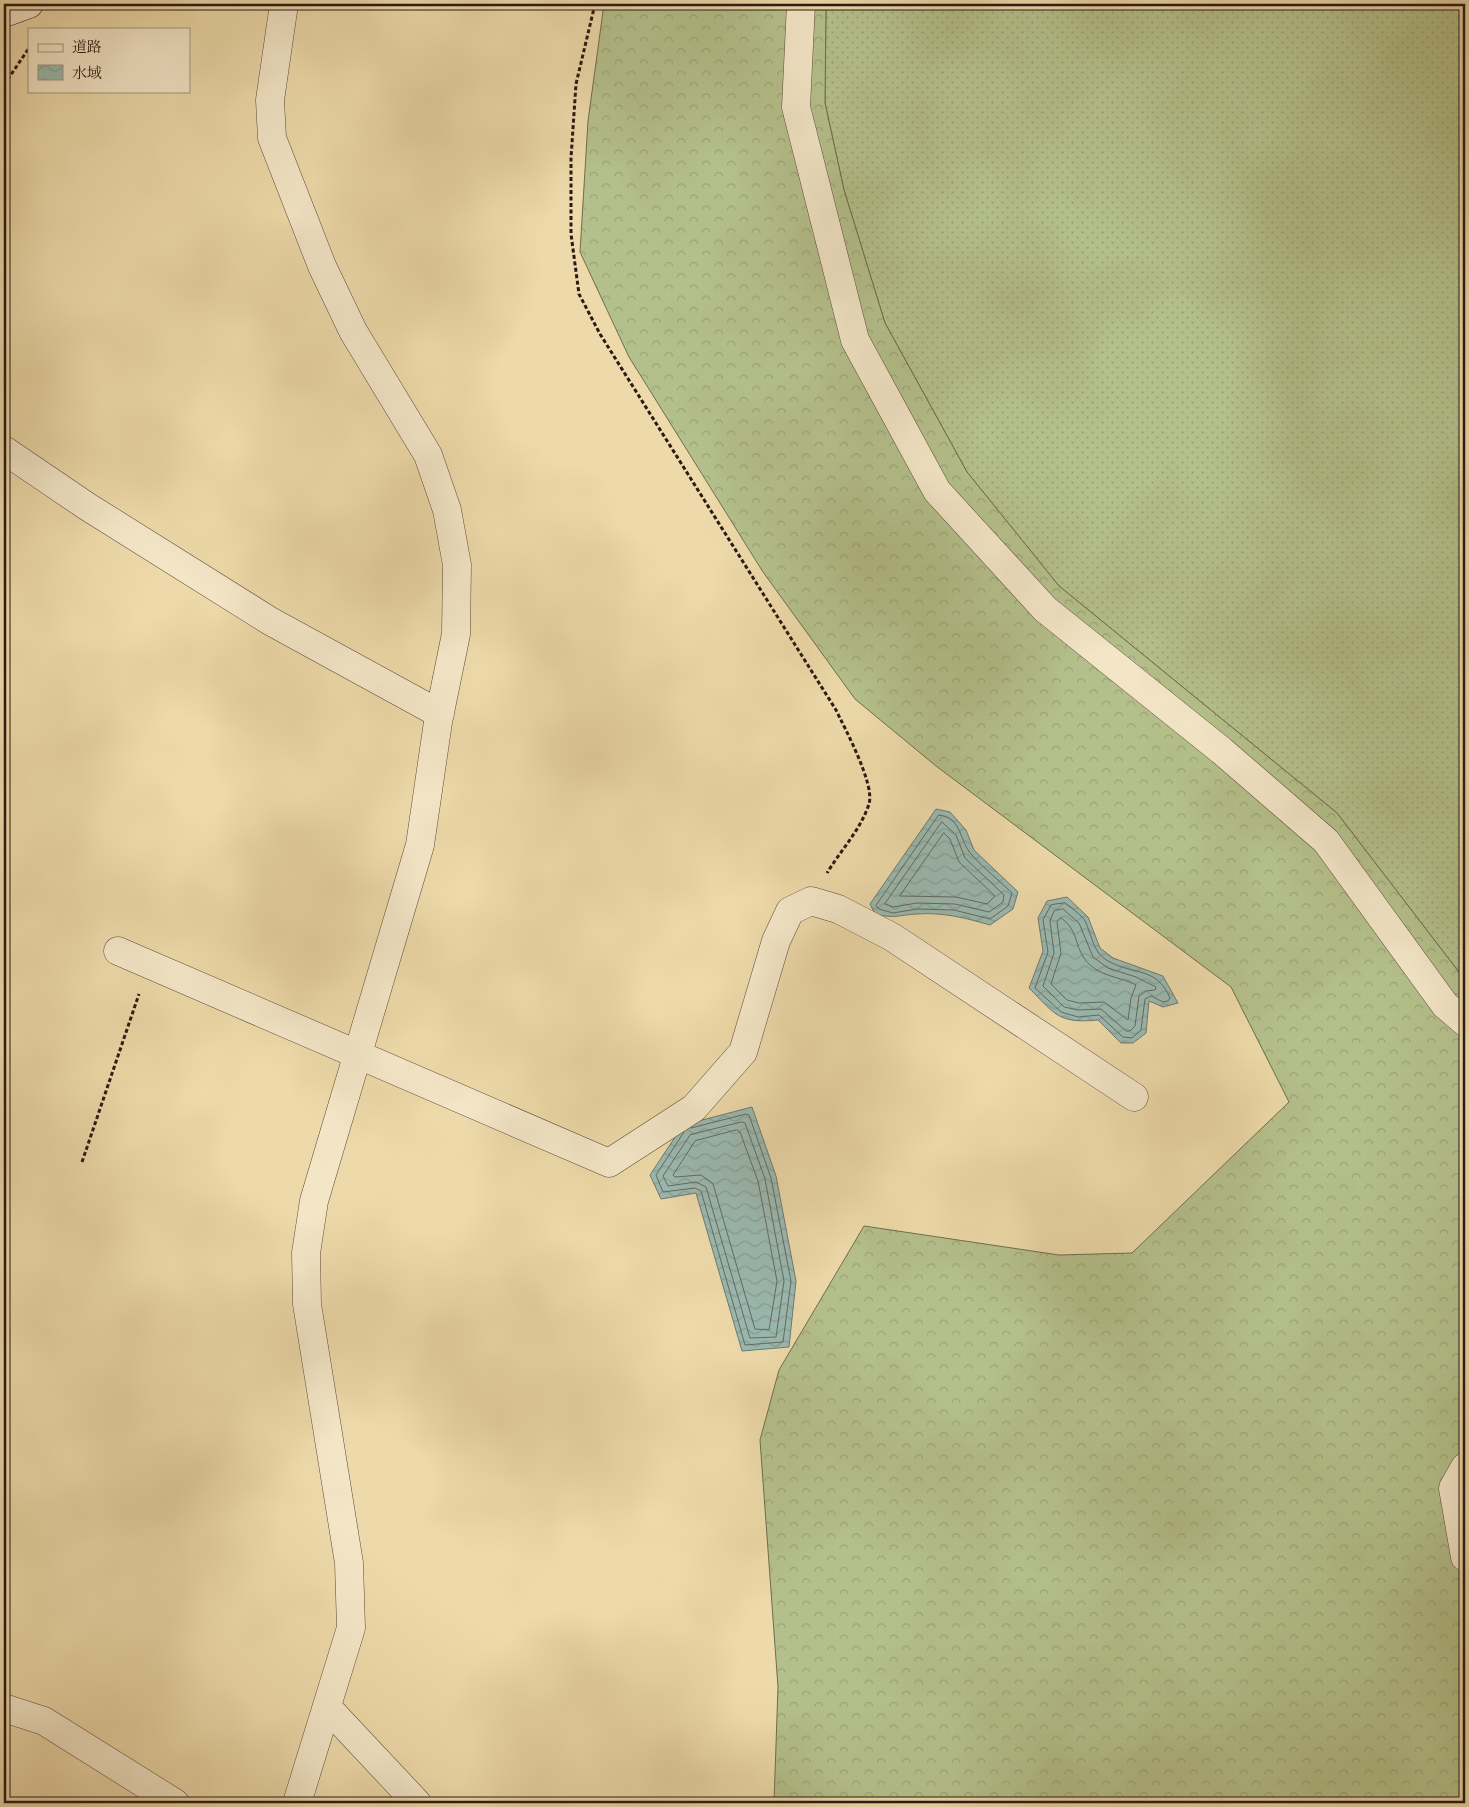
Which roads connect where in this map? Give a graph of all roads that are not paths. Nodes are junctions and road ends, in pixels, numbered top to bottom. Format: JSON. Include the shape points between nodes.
{"nodes":[{"id":1,"x":29,"y":4,"type":"edge"},
{"id":2,"x":284,"y":4,"type":"edge"},
{"id":3,"x":801,"y":4,"type":"edge"},
{"id":4,"x":4,"y":13,"type":"edge"},
{"id":5,"x":4,"y":450,"type":"edge"},
{"id":6,"x":440,"y":714,"type":"junction"},
{"id":7,"x":118,"y":951,"type":"dead end"},
{"id":8,"x":1465,"y":1022,"type":"edge"},
{"id":9,"x":358,"y":1053,"type":"junction"},
{"id":10,"x":1134,"y":1097,"type":"dead end"},
{"id":11,"x":1465,"y":1467,"type":"edge"},
{"id":12,"x":1465,"y":1557,"type":"edge"},
{"id":13,"x":327,"y":1707,"type":"junction"},
{"id":14,"x":4,"y":1708,"type":"edge"},
{"id":15,"x":175,"y":1803,"type":"edge"},
{"id":16,"x":297,"y":1803,"type":"edge"},
{"id":17,"x":417,"y":1803,"type":"edge"}],
"edges":[{"from":1,"to":4,"type":"street"},
{"from":2,"to":6,"type":"street","via":[[270,100],[272,138],[322,266],[353,331],[428,455],[447,510],[457,565],[456,634]]},
{"from":3,"to":8,"type":"street","via":[[796,107],[856,340],[937,491],[1045,609],[1222,751],[1326,840],[1445,1005]]},
{"from":5,"to":6,"type":"street","via":[[270,622]]},
{"from":6,"to":9,"type":"street","via":[[420,845]]},
{"from":7,"to":9,"type":"street"},
{"from":9,"to":10,"type":"street","via":[[609,1163],[694,1108],[743,1052],[776,941],[790,911],[811,901],[838,909],[892,937]]},
{"from":9,"to":13,"type":"street","via":[[314,1201],[306,1253],[307,1304],[349,1563],[351,1628]]},
{"from":11,"to":12,"type":"street","via":[[1453,1488]]},
{"from":13,"to":16,"type":"street"},
{"from":13,"to":17,"type":"street"},
{"from":14,"to":15,"type":"street","via":[[44,1721]]}]}
